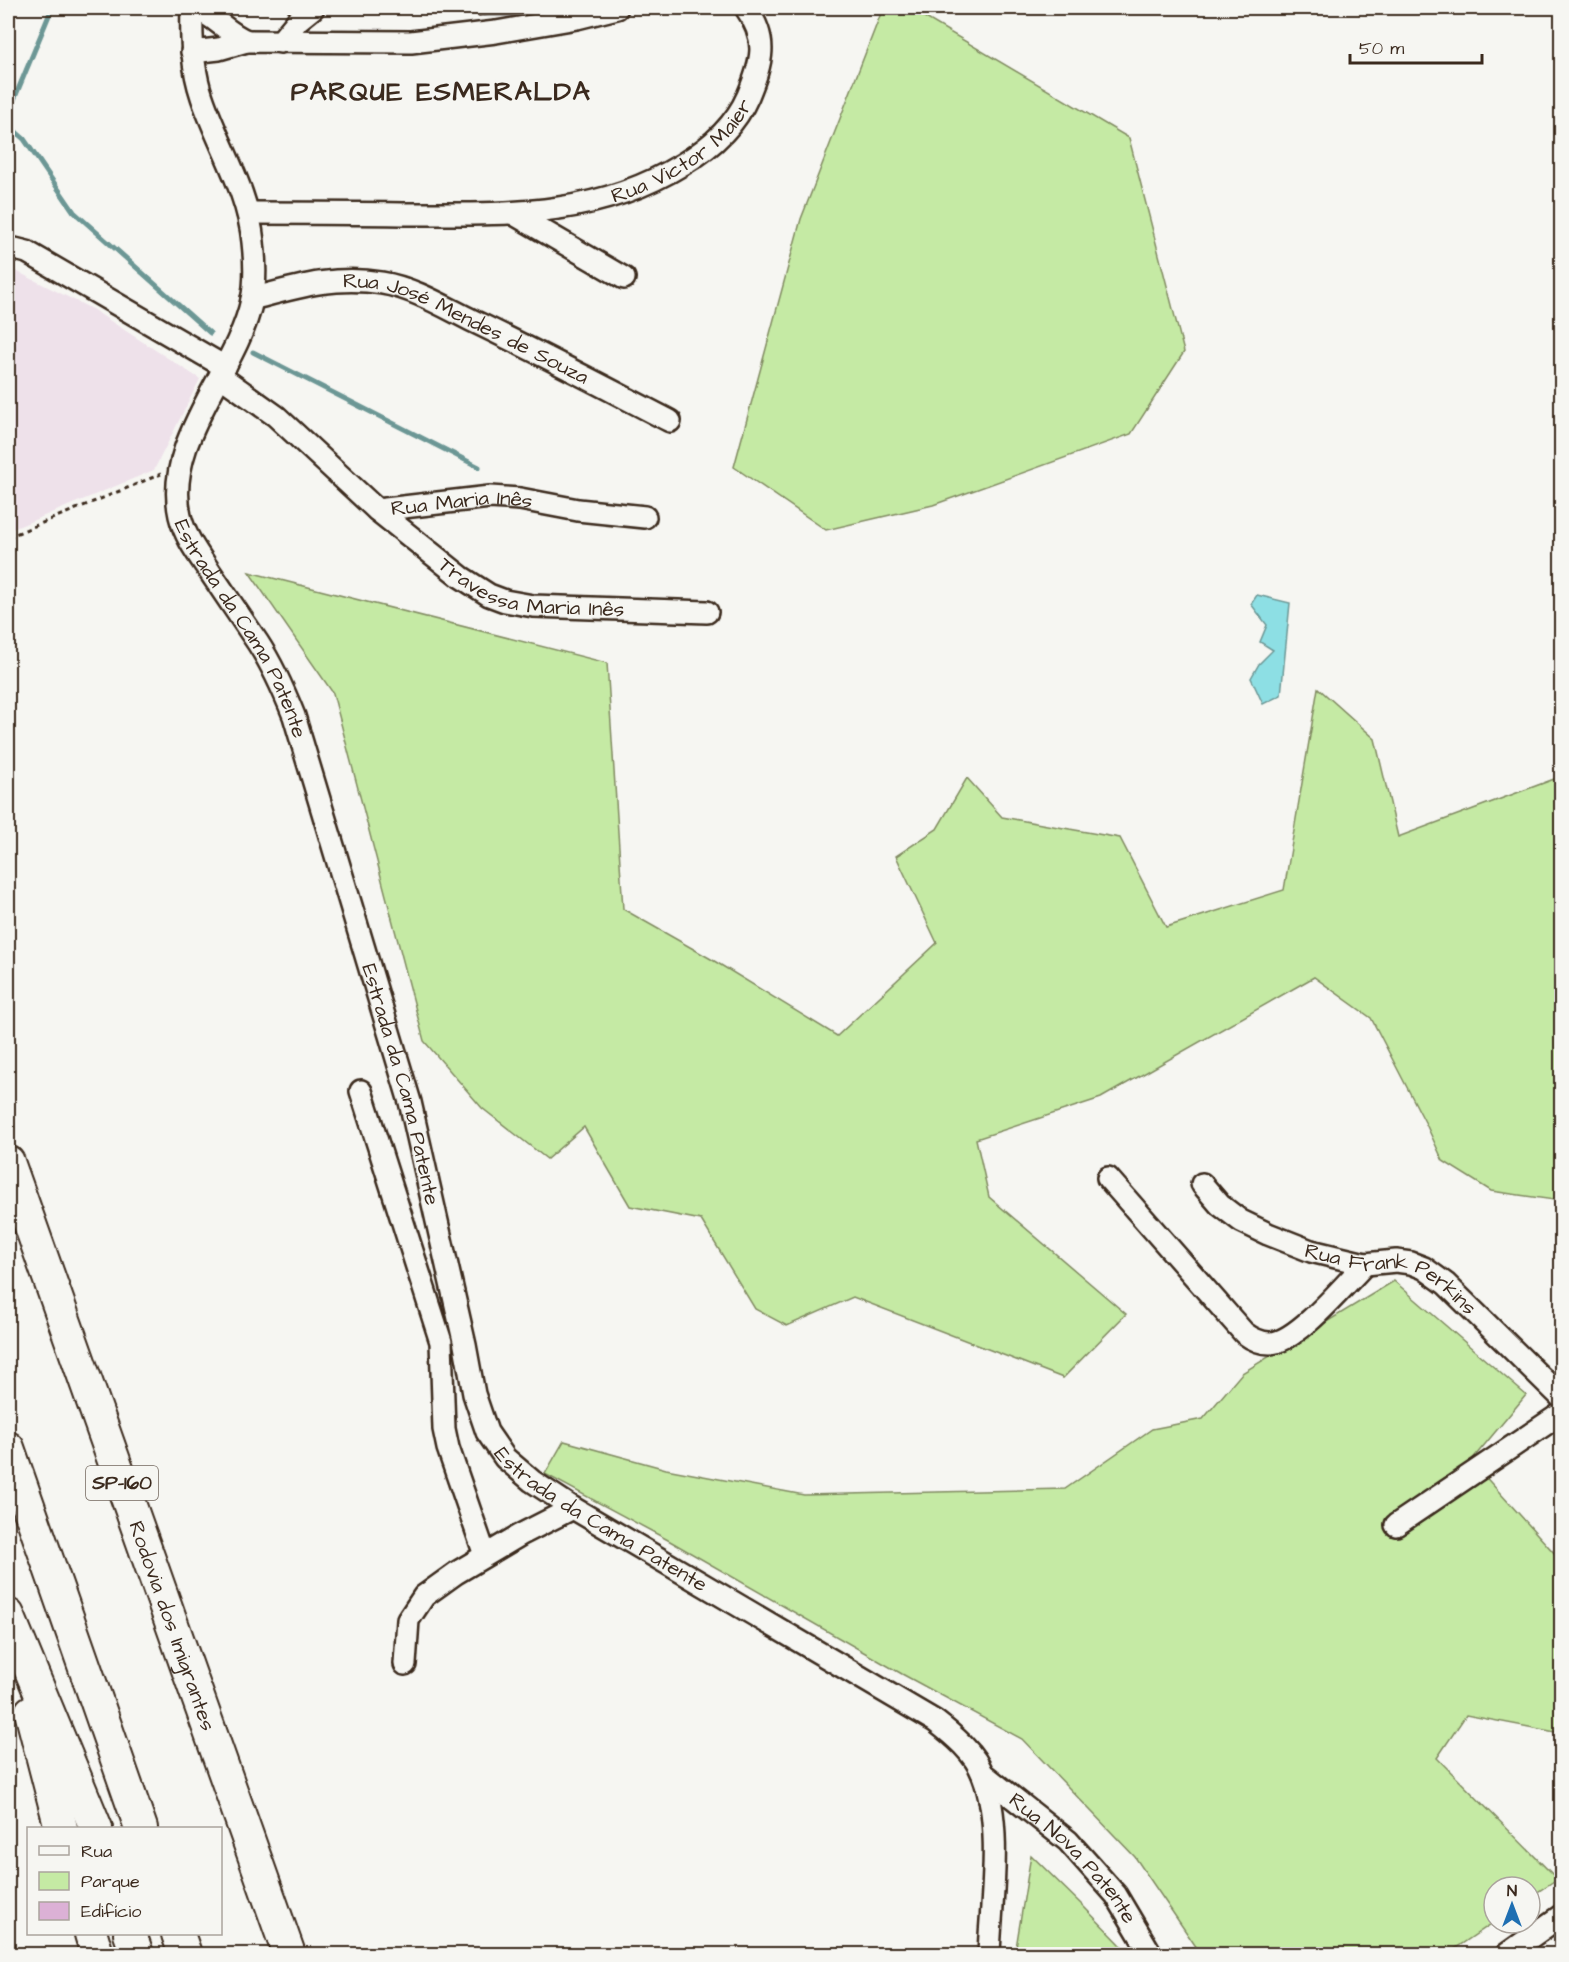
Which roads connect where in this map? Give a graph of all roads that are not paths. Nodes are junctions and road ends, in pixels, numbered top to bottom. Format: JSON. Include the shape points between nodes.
{"nodes":[{"id":1,"x":192,"y":8,"type":"edge"},
{"id":2,"x":313,"y":8,"type":"edge"},
{"id":3,"x":617,"y":8,"type":"edge"},
{"id":4,"x":746,"y":8,"type":"edge"},
{"id":5,"x":247,"y":41,"type":"junction"},
{"id":6,"x":280,"y":42,"type":"junction"},
{"id":7,"x":192,"y":52,"type":"junction"},
{"id":8,"x":248,"y":213,"type":"junction"},
{"id":9,"x":514,"y":214,"type":"junction"},
{"id":10,"x":8,"y":249,"type":"edge"},
{"id":11,"x":624,"y":278,"type":"dead end"},
{"id":12,"x":252,"y":299,"type":"junction"},
{"id":13,"x":223,"y":372,"type":"junction"},
{"id":14,"x":670,"y":421,"type":"dead end"},
{"id":15,"x":377,"y":510,"type":"junction"},
{"id":16,"x":645,"y":517,"type":"dead end"},
{"id":17,"x":707,"y":612,"type":"dead end"},
{"id":18,"x":361,"y":1091,"type":"dead end"},
{"id":19,"x":8,"y":1162,"type":"edge"},
{"id":20,"x":1108,"y":1178,"type":"dead end"},
{"id":21,"x":1202,"y":1184,"type":"dead end"},
{"id":22,"x":1365,"y":1264,"type":"junction"},
{"id":23,"x":1562,"y":1398,"type":"edge"},
{"id":24,"x":1562,"y":1413,"type":"edge"},
{"id":25,"x":8,"y":1448,"type":"edge"},
{"id":26,"x":573,"y":1508,"type":"junction"},
{"id":27,"x":1396,"y":1525,"type":"dead end"},
{"id":28,"x":485,"y":1555,"type":"junction"},
{"id":29,"x":8,"y":1615,"type":"edge"},
{"id":30,"x":405,"y":1664,"type":"dead end"},
{"id":31,"x":983,"y":1774,"type":"junction"},
{"id":32,"x":237,"y":1804,"type":"junction"},
{"id":33,"x":61,"y":1827,"type":"edge"},
{"id":34,"x":96,"y":1827,"type":"edge"},
{"id":35,"x":141,"y":1827,"type":"edge"},
{"id":36,"x":1562,"y":1915,"type":"edge"},
{"id":37,"x":91,"y":1935,"type":"edge"},
{"id":38,"x":130,"y":1935,"type":"edge"},
{"id":39,"x":178,"y":1935,"type":"edge"},
{"id":40,"x":97,"y":1954,"type":"edge"},
{"id":41,"x":137,"y":1954,"type":"edge"},
{"id":42,"x":185,"y":1954,"type":"edge"},
{"id":43,"x":288,"y":1954,"type":"edge"},
{"id":44,"x":310,"y":1954,"type":"edge"},
{"id":45,"x":988,"y":1954,"type":"edge"},
{"id":46,"x":1151,"y":1954,"type":"edge"},
{"id":47,"x":1507,"y":1954,"type":"edge"}],
"edges":[{"from":1,"to":5,"type":"street"},
{"from":1,"to":7,"type":"street","name":"Estrada da Cama Patente"},
{"from":2,"to":6,"type":"street"},
{"from":3,"to":6,"type":"street","via":[[496,32],[411,42]]},
{"from":4,"to":9,"type":"street","name":"Rua Victor Maier","via":[[760,35],[759,70],[745,103],[728,128],[702,152],[657,180],[612,197]]},
{"from":5,"to":6,"type":"street"},
{"from":5,"to":7,"type":"street"},
{"from":7,"to":8,"type":"street","name":"Estrada da Cama Patente","via":[[201,96]]},
{"from":8,"to":9,"type":"street","name":"Rua Victor Maier"},
{"from":8,"to":12,"type":"street","name":"Estrada da Cama Patente","via":[[255,267]]},
{"from":9,"to":11,"type":"street"},
{"from":10,"to":13,"type":"street","name":"Rua Maria Inês","via":[[27,252]]},
{"from":12,"to":13,"type":"street","name":"Estrada da Cama Patente"},
{"from":12,"to":14,"type":"street","name":"Rua José Mendes de Souza","via":[[311,283],[383,283],[416,293]]},
{"from":13,"to":15,"type":"street","name":"Rua Maria Inês"},
{"from":13,"to":26,"type":"street","name":"Estrada da Cama Patente","via":[[188,442],[180,474],[179,504],[185,531],[269,661],[294,716],[410,1102],[474,1394],[487,1432],[505,1458]]},
{"from":15,"to":16,"type":"street","name":"Rua Maria Inês","via":[[490,497]]},
{"from":15,"to":17,"type":"street","name":"Travessa Maria Inês","via":[[461,577],[505,601],[533,606]]},
{"from":18,"to":28,"type":"street","via":[[441,1342],[444,1430]]},
{"from":19,"to":32,"type":"highway","name":"Rodovia dos Imigrantes","number":"SP-160"},
{"from":20,"to":22,"type":"street","via":[[1244,1334],[1256,1341],[1282,1341],[1297,1333]]},
{"from":21,"to":22,"type":"street","name":"Rua Frank Perkins","via":[[1241,1221],[1311,1251]]},
{"from":22,"to":23,"type":"street","name":"Rua Frank Perkins","via":[[1396,1261],[1424,1268],[1446,1284]]},
{"from":24,"to":27,"type":"street"},
{"from":25,"to":35,"type":"highway"},
{"from":26,"to":28,"type":"street"},
{"from":26,"to":31,"type":"street","name":"Estrada da Cama Patente","via":[[935,1720],[959,1740]]},
{"from":28,"to":30,"type":"street","via":[[424,1596],[408,1620]]},
{"from":29,"to":33,"type":"highway"},
{"from":29,"to":34,"type":"highway"},
{"from":31,"to":45,"type":"street","name":"Estrada da Cama Patente","via":[[993,1812]]},
{"from":31,"to":46,"type":"street","name":"Rua Nova Patente","via":[[1068,1841],[1116,1895]]},
{"from":32,"to":43,"type":"highway","name":"Rodovia dos Imigrantes","number":"SP-160"},
{"from":32,"to":44,"type":"highway","via":[[280,1883]]},
{"from":36,"to":47,"type":"street"},
{"from":37,"to":40,"type":"highway"},
{"from":38,"to":41,"type":"highway"},
{"from":39,"to":42,"type":"highway"}]}
